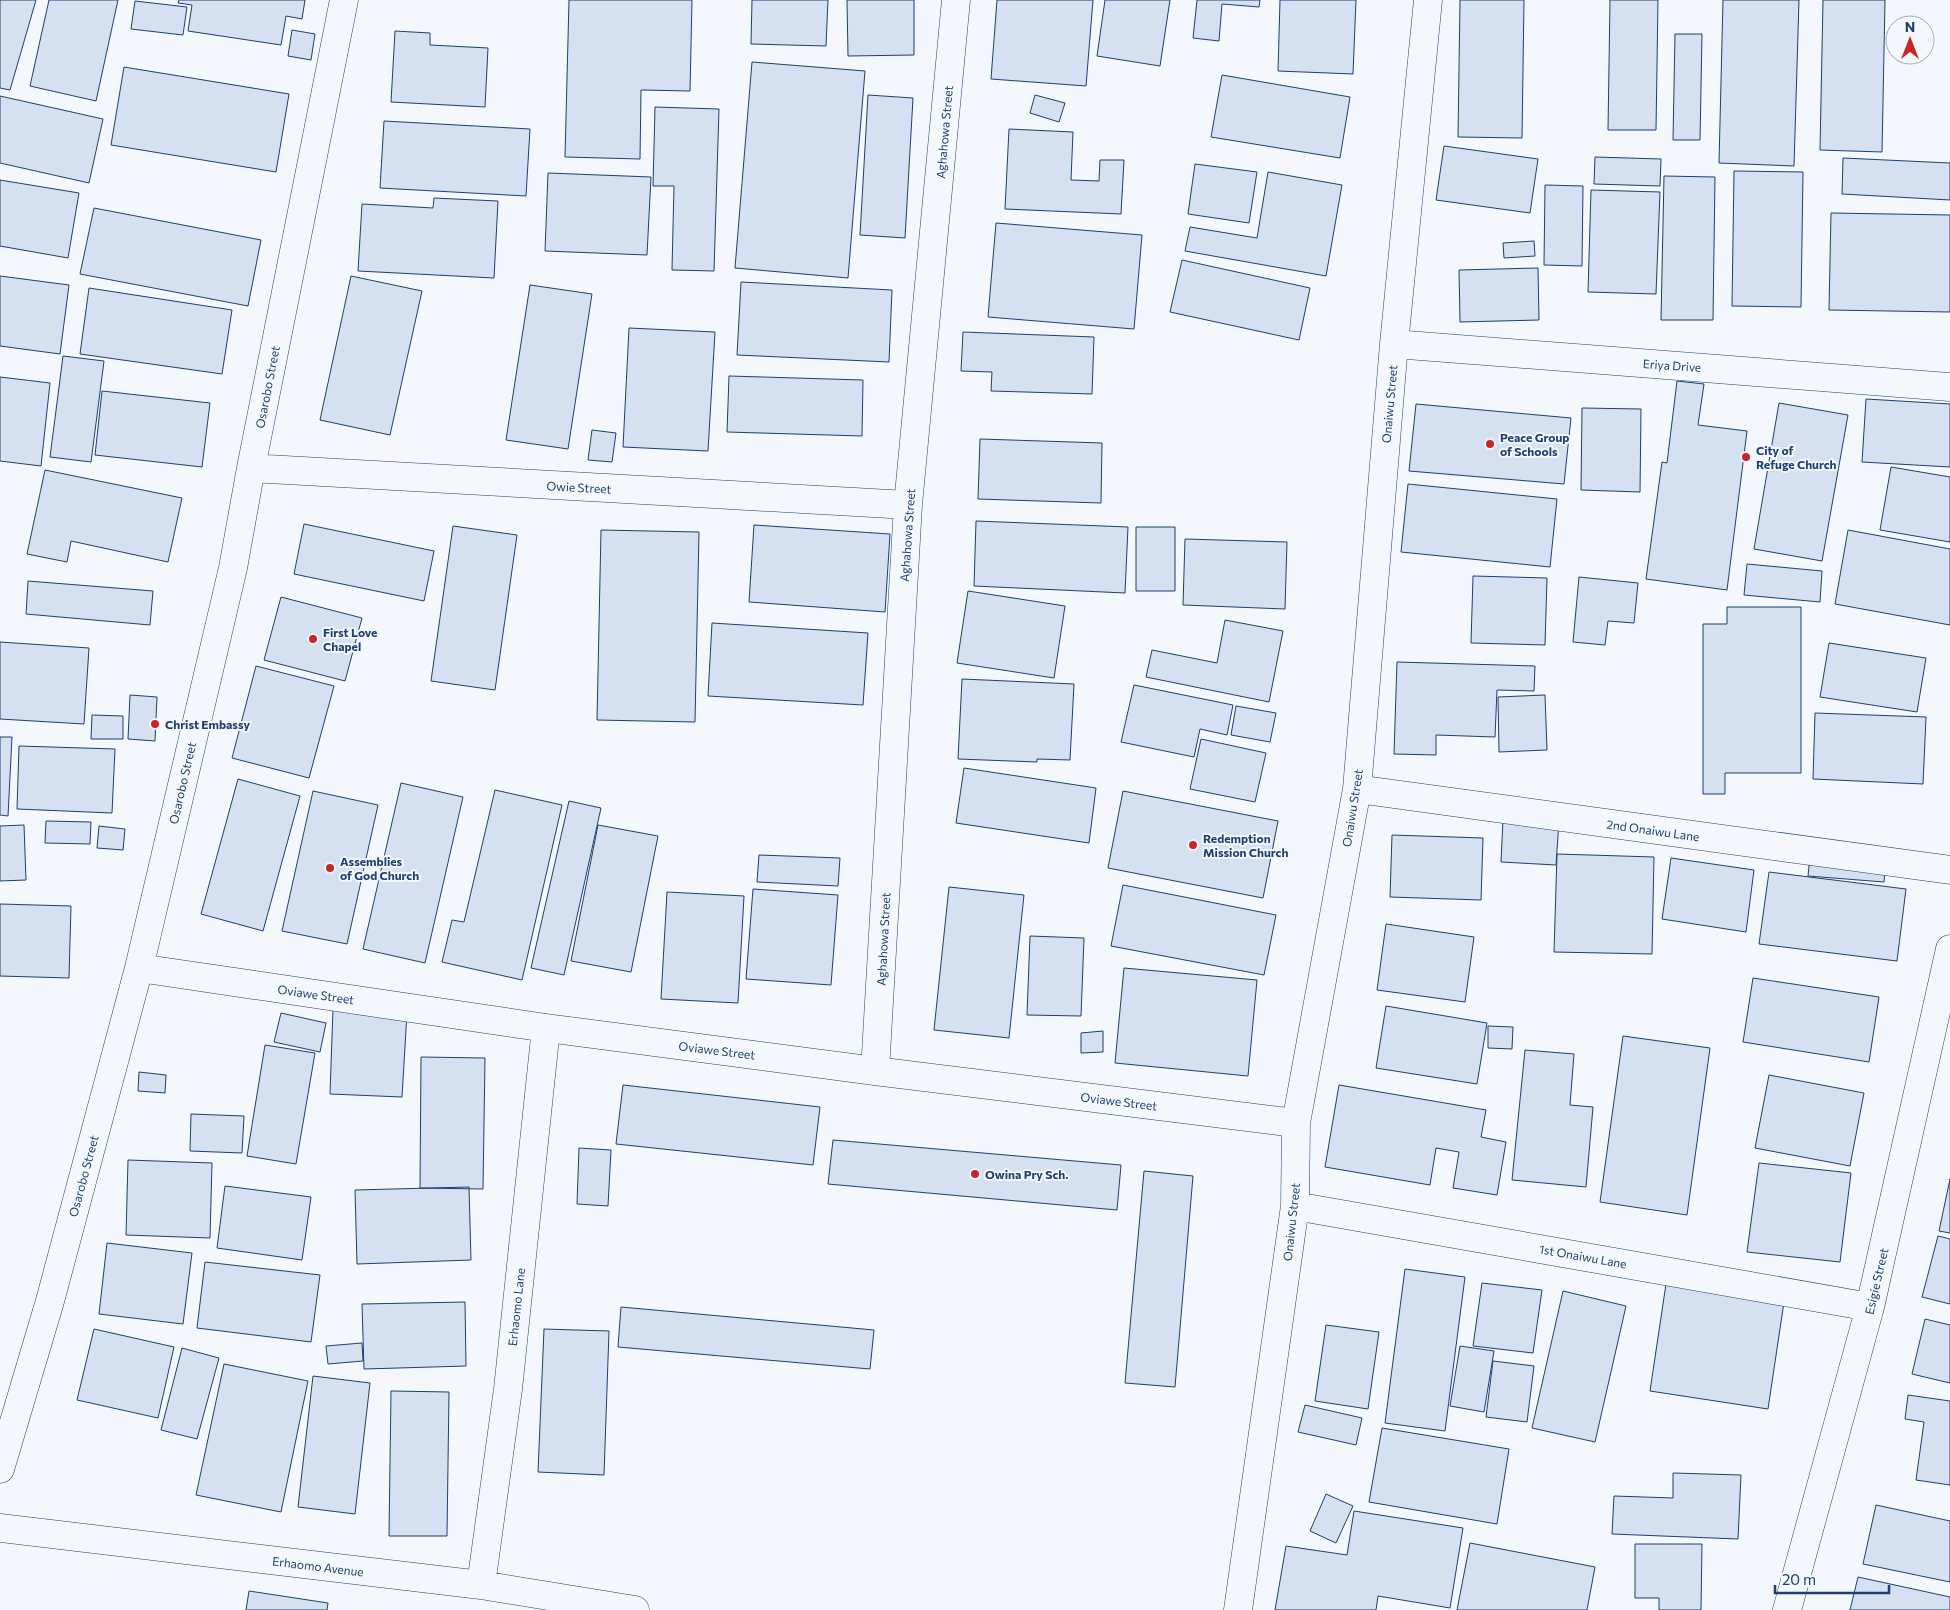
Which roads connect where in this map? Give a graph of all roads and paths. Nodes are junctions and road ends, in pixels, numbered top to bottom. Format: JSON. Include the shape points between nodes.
{"nodes":[{"id":1,"x":344,"y":0,"type":"edge"},
{"id":2,"x":956,"y":0,"type":"edge"},
{"id":3,"x":1428,"y":0,"type":"edge"},
{"id":4,"x":1394,"y":344,"type":"junction"},
{"id":5,"x":1950,"y":387,"type":"edge"},
{"id":6,"x":250,"y":468,"type":"junction"},
{"id":7,"x":908,"y":505,"type":"junction"},
{"id":8,"x":1357,"y":789,"type":"junction"},
{"id":9,"x":1950,"y":870,"type":"edge"},
{"id":10,"x":1950,"y":950,"type":"edge"},
{"id":11,"x":139,"y":968,"type":"junction"},
{"id":12,"x":546,"y":1028,"type":"junction"},
{"id":13,"x":875,"y":1071,"type":"junction"},
{"id":14,"x":1296,"y":1123,"type":"junction"},
{"id":15,"x":1295,"y":1206,"type":"junction"},
{"id":16,"x":1870,"y":1307,"type":"junction"},
{"id":17,"x":0,"y":1469,"type":"edge"},
{"id":18,"x":0,"y":1528,"type":"edge"},
{"id":19,"x":481,"y":1585,"type":"junction"},
{"id":20,"x":636,"y":1610,"type":"edge"},
{"id":21,"x":1238,"y":1610,"type":"edge"},
{"id":22,"x":1787,"y":1610,"type":"edge"}],
"edges":[{"from":1,"to":6,"type":"street","name":"Osarobo Street"},
{"from":2,"to":7,"type":"street","name":"Aghahowa Street"},
{"from":3,"to":4,"type":"street","name":"Onaiwu Street"},
{"from":4,"to":5,"type":"street","name":"Eriya Drive"},
{"from":4,"to":8,"type":"street","name":"Onaiwu Street"},
{"from":6,"to":7,"type":"street","name":"Owie Street"},
{"from":6,"to":11,"type":"street","name":"Osarobo Street","via":[[233,568]]},
{"from":7,"to":13,"type":"street","name":"Aghahowa Street"},
{"from":8,"to":9,"type":"street","name":"2nd Onaiwu Lane"},
{"from":8,"to":14,"type":"street","name":"Onaiwu Street"},
{"from":10,"to":16,"type":"street","name":"Esigie Street"},
{"from":11,"to":12,"type":"street","name":"Oviawe Street"},
{"from":11,"to":17,"type":"street","name":"Osarobo Street","via":[[50,1300]]},
{"from":12,"to":13,"type":"street","name":"Oviawe Street"},
{"from":12,"to":19,"type":"street","name":"Erhaomo Lane","via":[[508,1389]]},
{"from":13,"to":14,"type":"street","name":"Oviawe Street"},
{"from":14,"to":15,"type":"street","name":"Onaiwu Street"},
{"from":15,"to":16,"type":"street","name":"1st Onaiwu Lane"},
{"from":15,"to":21,"type":"street","name":"Onaiwu Street"},
{"from":16,"to":22,"type":"street","name":"Esigie Street"},
{"from":18,"to":19,"type":"street","name":"Erhaomo Avenue"},
{"from":19,"to":20,"type":"street","name":"Erhaomo Avenue"}]}
